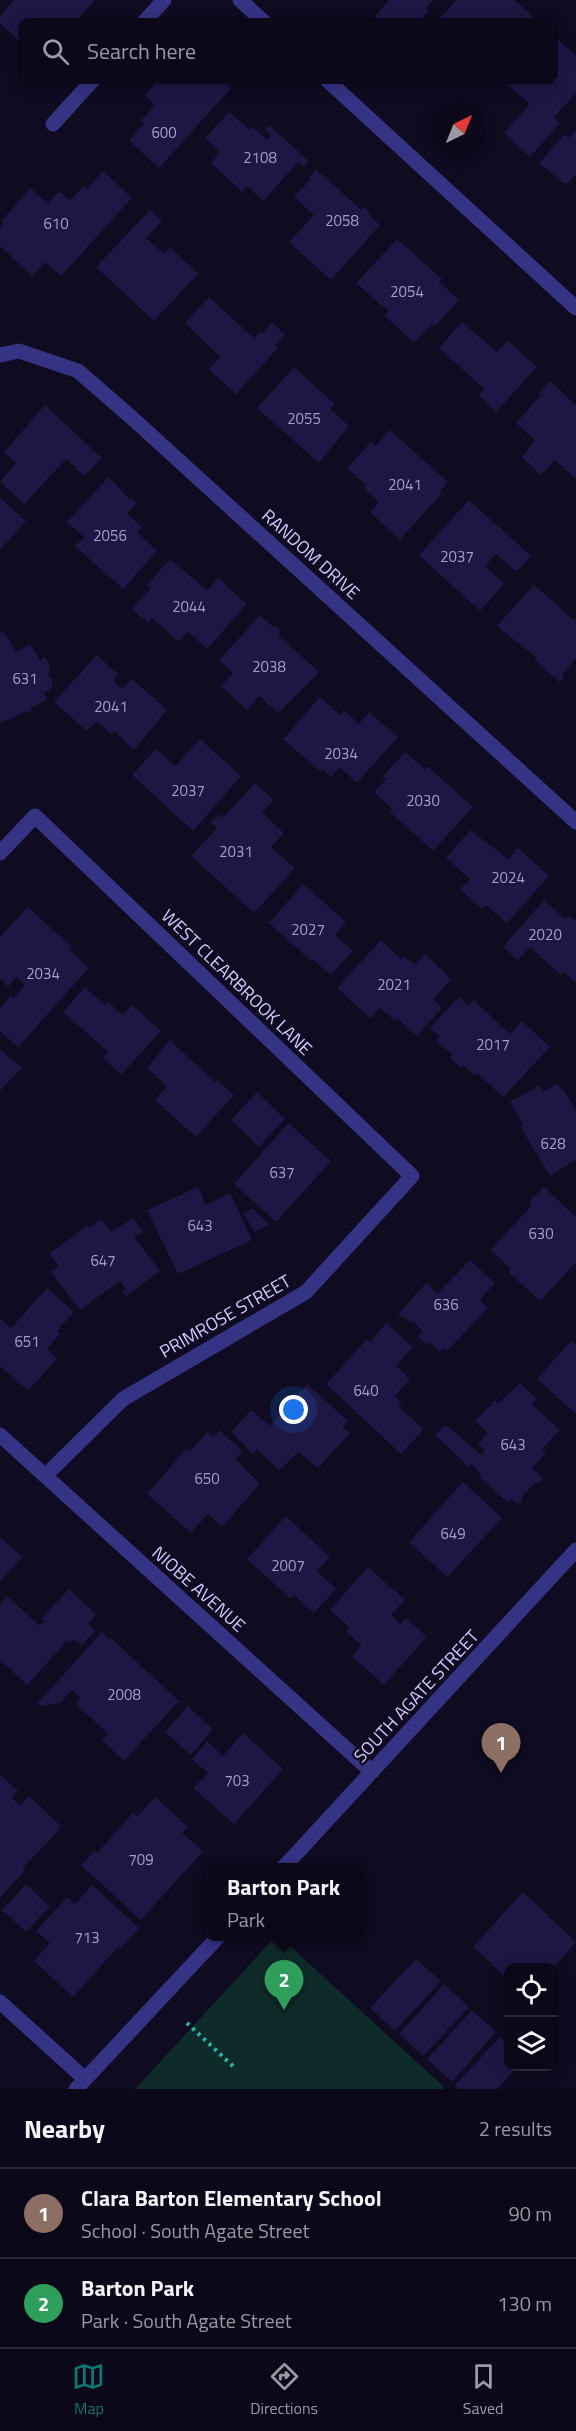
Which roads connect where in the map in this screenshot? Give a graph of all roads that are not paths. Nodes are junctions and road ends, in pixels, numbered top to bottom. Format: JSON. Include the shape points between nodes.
{"nodes":[{"id":1,"x":164,"y":0,"type":"edge"},
{"id":2,"x":240,"y":0,"type":"edge"},
{"id":3,"x":148,"y":18,"type":"edge"},
{"id":4,"x":260,"y":18,"type":"edge"},
{"id":5,"x":89,"y":84,"type":"edge"},
{"id":6,"x":331,"y":84,"type":"edge"},
{"id":7,"x":53,"y":124,"type":"dead end"},
{"id":8,"x":576,"y":308,"type":"edge"},
{"id":9,"x":0,"y":355,"type":"edge"},
{"id":10,"x":576,"y":822,"type":"edge"},
{"id":11,"x":0,"y":853,"type":"edge"},
{"id":12,"x":412,"y":1176,"type":"joint"},
{"id":13,"x":0,"y":1435,"type":"edge"},
{"id":14,"x":45,"y":1476,"type":"junction"},
{"id":15,"x":576,"y":1550,"type":"edge"},
{"id":16,"x":372,"y":1772,"type":"junction"},
{"id":17,"x":288,"y":1863,"type":"edge"},
{"id":18,"x":214,"y":1941,"type":"edge"},
{"id":19,"x":0,"y":2002,"type":"edge"},
{"id":20,"x":81,"y":2084,"type":"edge"}],
"edges":[{"from":1,"to":3,"type":"street"},
{"from":2,"to":4,"type":"street"},
{"from":5,"to":7,"type":"street"},
{"from":6,"to":8,"type":"street"},
{"from":9,"to":10,"type":"street","name":"RANDOM DRIVE","via":[[19,351],[78,371]]},
{"from":11,"to":12,"type":"street","name":"WEST CLEARBROOK LANE","via":[[35,816]]},
{"from":12,"to":14,"type":"street","name":"PRIMROSE STREET","via":[[306,1292],[123,1399]]},
{"from":13,"to":14,"type":"street","name":"NIOBE AVENUE"},
{"from":14,"to":16,"type":"street","name":"NIOBE AVENUE"},
{"from":15,"to":16,"type":"street","name":"SOUTH AGATE STREET"},
{"from":16,"to":17,"type":"street","name":"SOUTH AGATE STREET"},
{"from":18,"to":20,"type":"street"},
{"from":19,"to":20,"type":"street"}]}
